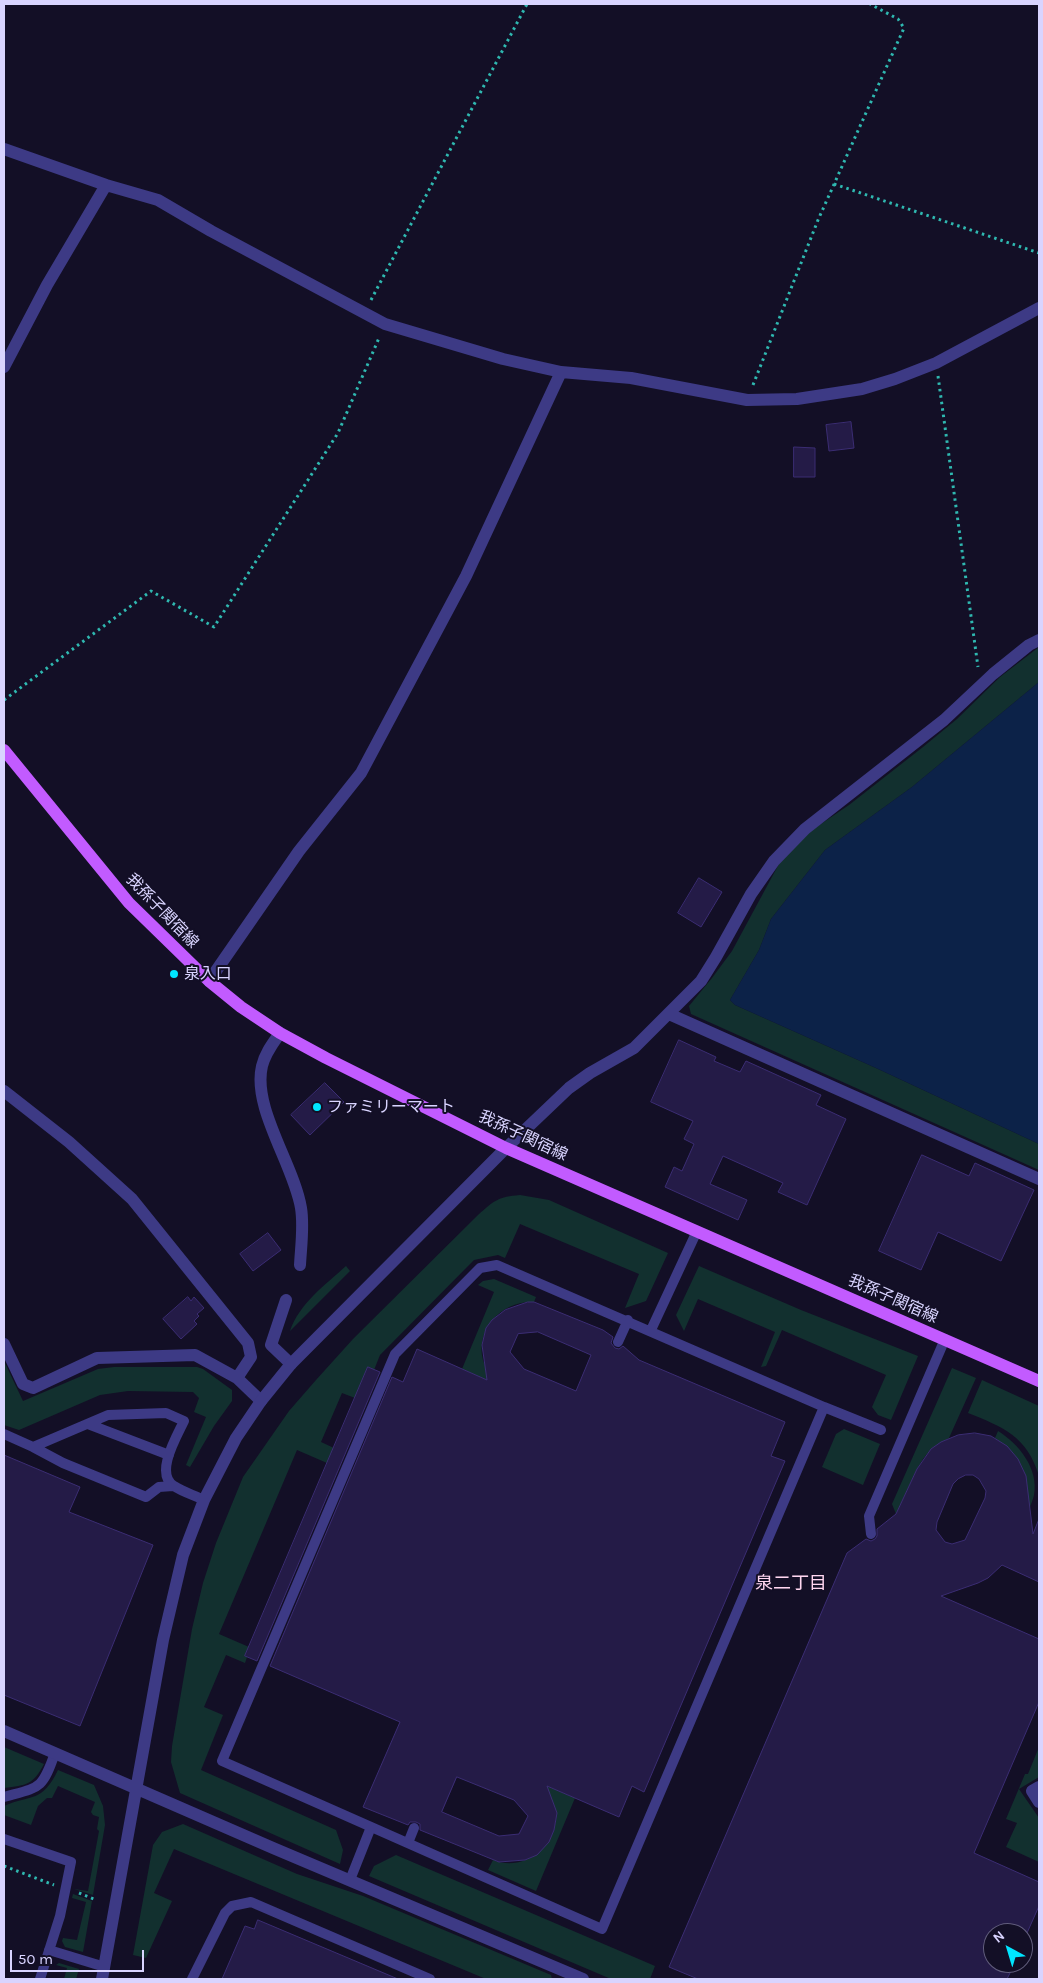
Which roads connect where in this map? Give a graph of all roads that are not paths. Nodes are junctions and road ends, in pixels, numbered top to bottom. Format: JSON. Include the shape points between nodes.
{"nodes":[{"id":1,"x":4,"y":149,"type":"edge"},
{"id":2,"x":106,"y":185,"type":"junction"},
{"id":3,"x":1039,"y":306,"type":"edge"},
{"id":4,"x":4,"y":367,"type":"edge"},
{"id":5,"x":561,"y":372,"type":"junction"},
{"id":6,"x":1039,"y":640,"type":"edge"},
{"id":7,"x":4,"y":750,"type":"edge"},
{"id":8,"x":209,"y":981,"type":"junction"},
{"id":9,"x":670,"y":1014,"type":"junction"},
{"id":10,"x":280,"y":1033,"type":"junction"},
{"id":11,"x":4,"y":1091,"type":"edge"},
{"id":12,"x":506,"y":1148,"type":"junction"},
{"id":13,"x":1039,"y":1179,"type":"edge"},
{"id":14,"x":697,"y":1231,"type":"junction"},
{"id":15,"x":300,"y":1265,"type":"dead end"},
{"id":16,"x":286,"y":1300,"type":"dead end"},
{"id":17,"x":628,"y":1320,"type":"junction"},
{"id":18,"x":651,"y":1330,"type":"junction"},
{"id":19,"x":944,"y":1339,"type":"junction"},
{"id":20,"x":618,"y":1342,"type":"dead end"},
{"id":21,"x":4,"y":1344,"type":"edge"},
{"id":22,"x":291,"y":1364,"type":"junction"},
{"id":23,"x":237,"y":1378,"type":"junction"},
{"id":24,"x":1039,"y":1381,"type":"edge"},
{"id":25,"x":261,"y":1402,"type":"junction"},
{"id":26,"x":824,"y":1407,"type":"junction"},
{"id":27,"x":88,"y":1424,"type":"junction"},
{"id":28,"x":881,"y":1430,"type":"dead end"},
{"id":29,"x":4,"y":1434,"type":"edge"},
{"id":30,"x":60,"y":1436,"type":"junction"},
{"id":31,"x":33,"y":1447,"type":"junction"},
{"id":32,"x":169,"y":1455,"type":"junction"},
{"id":33,"x":58,"y":1460,"type":"junction"},
{"id":34,"x":172,"y":1486,"type":"junction"},
{"id":35,"x":204,"y":1500,"type":"junction"},
{"id":36,"x":871,"y":1534,"type":"dead end"},
{"id":37,"x":4,"y":1731,"type":"edge"},
{"id":38,"x":55,"y":1753,"type":"junction"},
{"id":39,"x":136,"y":1787,"type":"junction"},
{"id":40,"x":1039,"y":1787,"type":"edge"},
{"id":41,"x":4,"y":1797,"type":"edge"},
{"id":42,"x":1039,"y":1802,"type":"edge"},
{"id":43,"x":371,"y":1827,"type":"junction"},
{"id":44,"x":414,"y":1828,"type":"dead end"},
{"id":45,"x":4,"y":1839,"type":"edge"},
{"id":46,"x":408,"y":1843,"type":"junction"},
{"id":47,"x":350,"y":1880,"type":"junction"},
{"id":48,"x":49,"y":1950,"type":"junction"},
{"id":49,"x":104,"y":1973,"type":"edge"},
{"id":50,"x":578,"y":1978,"type":"edge"},
{"id":51,"x":40,"y":1979,"type":"edge"},
{"id":52,"x":192,"y":1979,"type":"edge"},
{"id":53,"x":430,"y":1979,"type":"edge"}],
"edges":[{"from":1,"to":2,"type":"street"},
{"from":2,"to":4,"type":"street","via":[[47,285]]},
{"from":2,"to":5,"type":"street","via":[[158,200],[385,324],[502,359]]},
{"from":3,"to":5,"type":"street","via":[[936,363],[862,389],[797,399],[747,400],[631,378]]},
{"from":5,"to":8,"type":"street","via":[[466,576],[361,773],[300,851]]},
{"from":6,"to":9,"type":"street","via":[[944,720],[805,829],[774,861],[701,981]]},
{"from":7,"to":8,"type":"main road","name":"我孫子関宿線","via":[[129,903]]},
{"from":8,"to":10,"type":"main road","name":"我孫子関宿線"},
{"from":9,"to":12,"type":"street","via":[[634,1048],[569,1088]]},
{"from":9,"to":13,"type":"street"},
{"from":10,"to":12,"type":"main road","name":"我孫子関宿線"},
{"from":10,"to":15,"type":"street","via":[[267,1051],[260,1086],[301,1208]]},
{"from":11,"to":23,"type":"street","via":[[69,1142],[132,1199],[248,1343],[251,1357]]},
{"from":12,"to":14,"type":"main road","name":"我孫子関宿線"},
{"from":12,"to":22,"type":"street"},
{"from":14,"to":18,"type":"lane"},
{"from":14,"to":19,"type":"main road","name":"我孫子関宿線"},
{"from":16,"to":22,"type":"street","via":[[271,1345]]},
{"from":17,"to":18,"type":"lane"},
{"from":17,"to":20,"type":"lane"},
{"from":17,"to":43,"type":"lane","via":[[496,1264],[480,1268],[395,1354],[222,1761]]},
{"from":18,"to":26,"type":"lane"},
{"from":19,"to":24,"type":"main road","name":"我孫子関宿線"},
{"from":19,"to":36,"type":"lane","via":[[869,1516]]},
{"from":21,"to":23,"type":"street","via":[[23,1384],[33,1388],[97,1358],[195,1356]]},
{"from":22,"to":25,"type":"street"},
{"from":23,"to":25,"type":"street"},
{"from":25,"to":35,"type":"street","via":[[236,1438]]},
{"from":26,"to":28,"type":"lane"},
{"from":26,"to":46,"type":"lane","via":[[602,1929]]},
{"from":27,"to":30,"type":"lane"},
{"from":27,"to":32,"type":"lane"},
{"from":27,"to":32,"type":"lane","via":[[108,1415],[166,1413],[184,1421]]},
{"from":29,"to":31,"type":"lane"},
{"from":30,"to":31,"type":"lane"},
{"from":30,"to":33,"type":"lane","via":[[54,1446]]},
{"from":31,"to":33,"type":"lane"},
{"from":32,"to":34,"type":"lane","via":[[166,1471]]},
{"from":33,"to":34,"type":"lane","via":[[146,1497],[159,1487]]},
{"from":34,"to":35,"type":"lane"},
{"from":35,"to":39,"type":"street","via":[[191,1528],[175,1583]]},
{"from":37,"to":38,"type":"street"},
{"from":38,"to":39,"type":"street"},
{"from":38,"to":41,"type":"lane","via":[[39,1786]]},
{"from":39,"to":47,"type":"street"},
{"from":39,"to":49,"type":"street"},
{"from":40,"to":42,"type":"street","via":[[1032,1792]]},
{"from":43,"to":46,"type":"lane"},
{"from":43,"to":47,"type":"lane"},
{"from":44,"to":46,"type":"lane"},
{"from":45,"to":48,"type":"lane","via":[[71,1862]]},
{"from":47,"to":50,"type":"street"},
{"from":48,"to":49,"type":"lane"},
{"from":48,"to":51,"type":"lane"},
{"from":52,"to":53,"type":"lane","via":[[225,1913],[232,1906],[251,1902]]}]}
